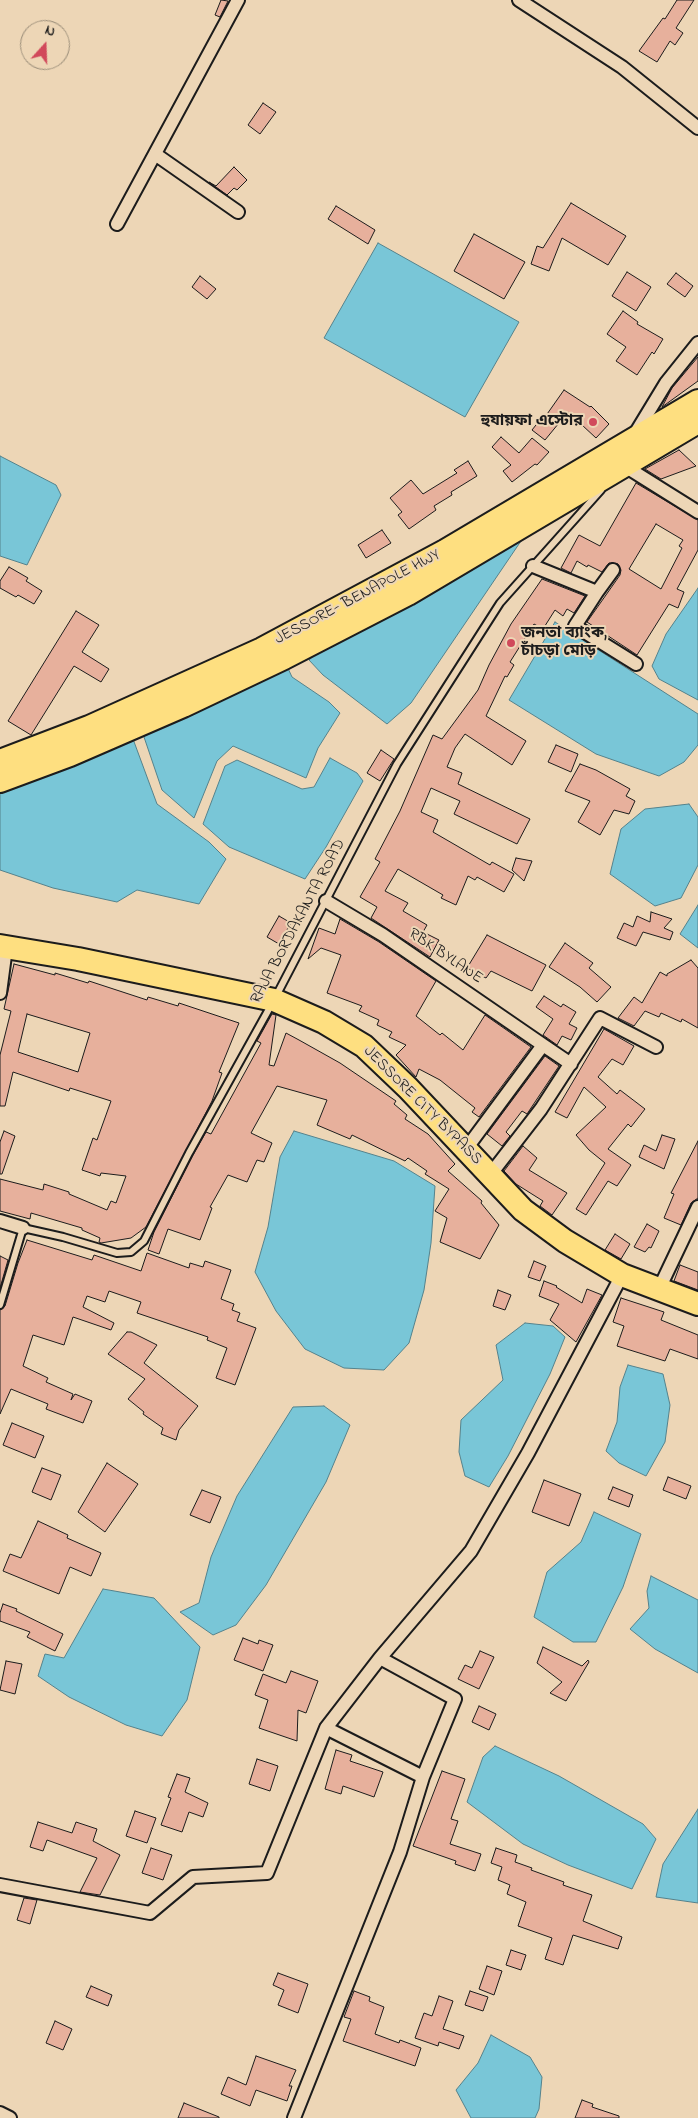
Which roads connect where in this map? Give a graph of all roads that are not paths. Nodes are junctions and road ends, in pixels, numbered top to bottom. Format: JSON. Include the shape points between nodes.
{"nodes":[{"id":1,"x":238,"y":0,"type":"edge"},
{"id":2,"x":519,"y":0,"type":"edge"},
{"id":3,"x":534,"y":4,"type":"edge"},
{"id":4,"x":698,"y":128,"type":"edge"},
{"id":5,"x":155,"y":154,"type":"junction"},
{"id":6,"x":238,"y":212,"type":"dead end"},
{"id":7,"x":117,"y":224,"type":"dead end"},
{"id":8,"x":698,"y":343,"type":"edge"},
{"id":9,"x":698,"y":401,"type":"edge"},
{"id":10,"x":698,"y":422,"type":"edge"},
{"id":11,"x":631,"y":440,"type":"junction"},
{"id":12,"x":623,"y":465,"type":"junction"},
{"id":13,"x":698,"y":512,"type":"edge"},
{"id":14,"x":533,"y":566,"type":"junction"},
{"id":15,"x":613,"y":570,"type":"dead end"},
{"id":16,"x":597,"y":592,"type":"junction"},
{"id":17,"x":636,"y":664,"type":"dead end"},
{"id":18,"x":0,"y":760,"type":"edge"},
{"id":19,"x":0,"y":781,"type":"edge"},
{"id":20,"x":326,"y":901,"type":"junction"},
{"id":21,"x":3,"y":947,"type":"edge"},
{"id":22,"x":0,"y":994,"type":"edge"},
{"id":23,"x":274,"y":1000,"type":"junction"},
{"id":24,"x":543,"y":1045,"type":"junction"},
{"id":25,"x":656,"y":1047,"type":"dead end"},
{"id":26,"x":570,"y":1064,"type":"junction"},
{"id":27,"x":466,"y":1149,"type":"junction"},
{"id":28,"x":490,"y":1175,"type":"junction"},
{"id":29,"x":698,"y":1207,"type":"edge"},
{"id":30,"x":0,"y":1221,"type":"edge"},
{"id":31,"x":22,"y":1228,"type":"junction"},
{"id":32,"x":622,"y":1275,"type":"junction"},
{"id":33,"x":659,"y":1289,"type":"junction"},
{"id":34,"x":698,"y":1304,"type":"edge"},
{"id":35,"x":0,"y":1305,"type":"edge"},
{"id":36,"x":380,"y":1658,"type":"junction"},
{"id":37,"x":326,"y":1728,"type":"junction"},
{"id":38,"x":423,"y":1777,"type":"junction"},
{"id":39,"x":0,"y":1885,"type":"edge"},
{"id":40,"x":0,"y":2113,"type":"edge"},
{"id":41,"x":10,"y":2118,"type":"edge"},
{"id":42,"x":294,"y":2118,"type":"edge"}],
"edges":[{"from":1,"to":5,"type":"street"},
{"from":2,"to":3,"type":"street"},
{"from":3,"to":4,"type":"street","via":[[622,66]]},
{"from":5,"to":6,"type":"street"},
{"from":5,"to":7,"type":"street"},
{"from":8,"to":11,"type":"street","via":[[666,383]]},
{"from":9,"to":11,"type":"highway","name":"JESSORE- BENAPOLE HWY"},
{"from":10,"to":12,"type":"highway","name":"JESSORE- BENAPOLE HWY"},
{"from":11,"to":18,"type":"highway","name":"JESSORE- BENAPOLE HWY","via":[[445,551],[262,649],[89,726]]},
{"from":12,"to":13,"type":"street"},
{"from":12,"to":14,"type":"lane","name":"RAJA BORDAKANTA ROAD"},
{"from":12,"to":19,"type":"highway","name":"JESSORE- BENAPOLE HWY","via":[[408,594],[284,658],[70,755]]},
{"from":14,"to":16,"type":"street"},
{"from":14,"to":20,"type":"lane","name":"RAJA BORDAKANTA ROAD","via":[[500,603],[397,764]]},
{"from":15,"to":16,"type":"street"},
{"from":16,"to":17,"type":"street","via":[[575,626]]},
{"from":20,"to":23,"type":"lane","name":"RAJA BORDAKANTA ROAD"},
{"from":20,"to":24,"type":"street","name":"RBK BYLANE","via":[[383,934]]},
{"from":21,"to":22,"type":"street"},
{"from":21,"to":23,"type":"highway","name":"JESSORE CITY BYPASS","via":[[78,959]]},
{"from":23,"to":27,"type":"highway","name":"JESSORE CITY BYPASS","via":[[324,1022],[364,1046]]},
{"from":23,"to":31,"type":"lane","name":"RAJA BORDAKANTA ROAD","via":[[144,1241],[131,1252],[117,1253],[63,1236]]},
{"from":24,"to":26,"type":"street","name":"RBK BYLANE"},
{"from":24,"to":27,"type":"street"},
{"from":25,"to":26,"type":"street","via":[[600,1018]]},
{"from":26,"to":28,"type":"street","via":[[541,1109]]},
{"from":27,"to":28,"type":"highway","name":"JESSORE CITY BYPASS"},
{"from":28,"to":32,"type":"highway","name":"JESSORE CITY BYPASS","via":[[523,1210],[565,1241]]},
{"from":29,"to":33,"type":"street"},
{"from":30,"to":31,"type":"street"},
{"from":31,"to":35,"type":"lane"},
{"from":32,"to":33,"type":"highway","name":"JESSORE CITY BYPASS"},
{"from":32,"to":36,"type":"street","via":[[528,1453],[471,1551]]},
{"from":33,"to":34,"type":"highway","name":"JESSORE CITY BYPASS"},
{"from":36,"to":37,"type":"street"},
{"from":36,"to":38,"type":"street","via":[[455,1699]]},
{"from":37,"to":38,"type":"street"},
{"from":37,"to":39,"type":"street","via":[[267,1873],[193,1877],[150,1914]]},
{"from":38,"to":42,"type":"street","via":[[400,1852]]},
{"from":40,"to":41,"type":"street"}]}
